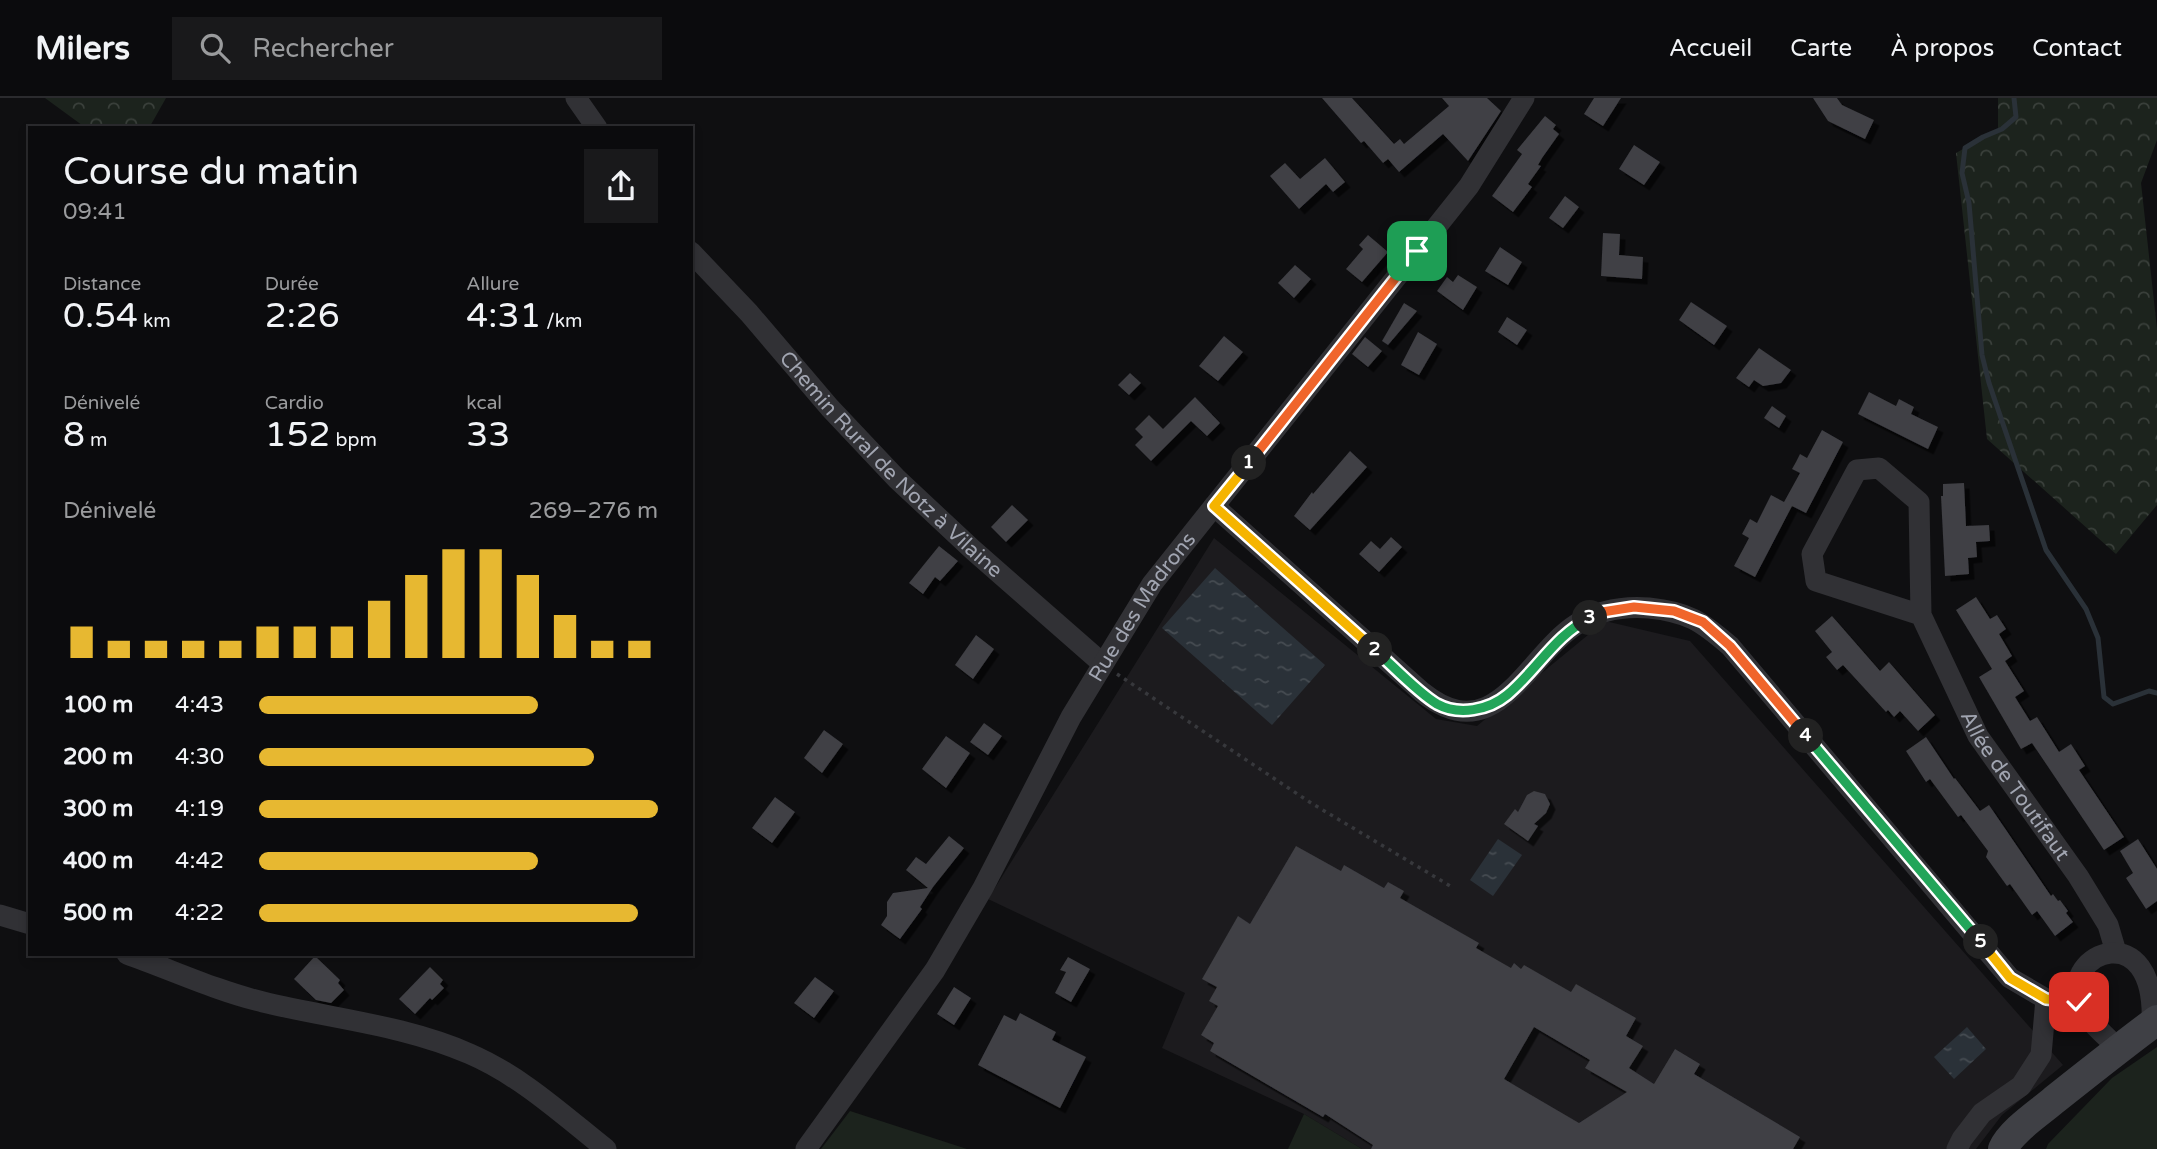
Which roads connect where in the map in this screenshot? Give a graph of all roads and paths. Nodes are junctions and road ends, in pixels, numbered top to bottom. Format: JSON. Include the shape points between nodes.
{"nodes":[{"id":1,"x":576,"y":98,"type":"edge"},
{"id":2,"x":1524,"y":98,"type":"edge"},
{"id":3,"x":596,"y":126,"type":"edge"},
{"id":4,"x":693,"y":254,"type":"edge"},
{"id":5,"x":1214,"y":506,"type":"junction"},
{"id":6,"x":1921,"y":615,"type":"junction"},
{"id":7,"x":1103,"y":664,"type":"junction"},
{"id":8,"x":1452,"y":887,"type":"dead end"},
{"id":9,"x":0,"y":915,"type":"edge"},
{"id":10,"x":28,"y":923,"type":"edge"},
{"id":11,"x":2116,"y":952,"type":"junction"},
{"id":12,"x":132,"y":956,"type":"edge"},
{"id":13,"x":2154,"y":969,"type":"edge"},
{"id":14,"x":2046,"y":999,"type":"junction"},
{"id":15,"x":2079,"y":1002,"type":"junction"},
{"id":16,"x":2155,"y":1022,"type":"edge"},
{"id":17,"x":2118,"y":1049,"type":"junction"},
{"id":18,"x":606,"y":1149,"type":"edge"},
{"id":19,"x":806,"y":1149,"type":"edge"},
{"id":20,"x":1957,"y":1149,"type":"edge"},
{"id":21,"x":2003,"y":1149,"type":"edge"}],
"edges":[{"from":1,"to":3,"type":"street"},
{"from":2,"to":5,"type":"street","name":"Rue des Madrons","via":[[1469,186]]},
{"from":4,"to":7,"type":"street","name":"Chemin Rural de Notz à Vilaine","via":[[897,479]]},
{"from":5,"to":7,"type":"street","name":"Rue des Madrons","via":[[1152,584]]},
{"from":5,"to":14,"type":"street","via":[[1422,692],[1437,704],[1459,710],[1483,709],[1507,695],[1567,632],[1602,612],[1634,607],[1674,611],[1703,622],[1730,646],[2010,978]]},
{"from":6,"to":6,"type":"street","name":"Allée de Toutifaut","via":[[1919,502],[1879,468],[1857,470],[1812,554],[1816,581]]},
{"from":6,"to":11,"type":"street","name":"Allée de Toutifaut","via":[[1978,736],[2078,876],[2108,925]]},
{"from":7,"to":8,"type":"path","via":[[1311,803]]},
{"from":7,"to":19,"type":"street","name":"Rue des Madrons","via":[[935,970]]},
{"from":9,"to":10,"type":"street"},
{"from":11,"to":13,"type":"street","via":[[2135,954]]},
{"from":11,"to":15,"type":"street","via":[[2094,962],[2082,975]]},
{"from":12,"to":18,"type":"street","via":[[248,998],[405,1032],[472,1054],[515,1078]]},
{"from":13,"to":16,"type":"street"},
{"from":14,"to":15,"type":"street"},
{"from":14,"to":20,"type":"street","via":[[2041,1055],[2021,1086],[1982,1113]]},
{"from":15,"to":17,"type":"street"},
{"from":16,"to":17,"type":"main road"},
{"from":17,"to":21,"type":"main road","via":[[2028,1122]]}]}
